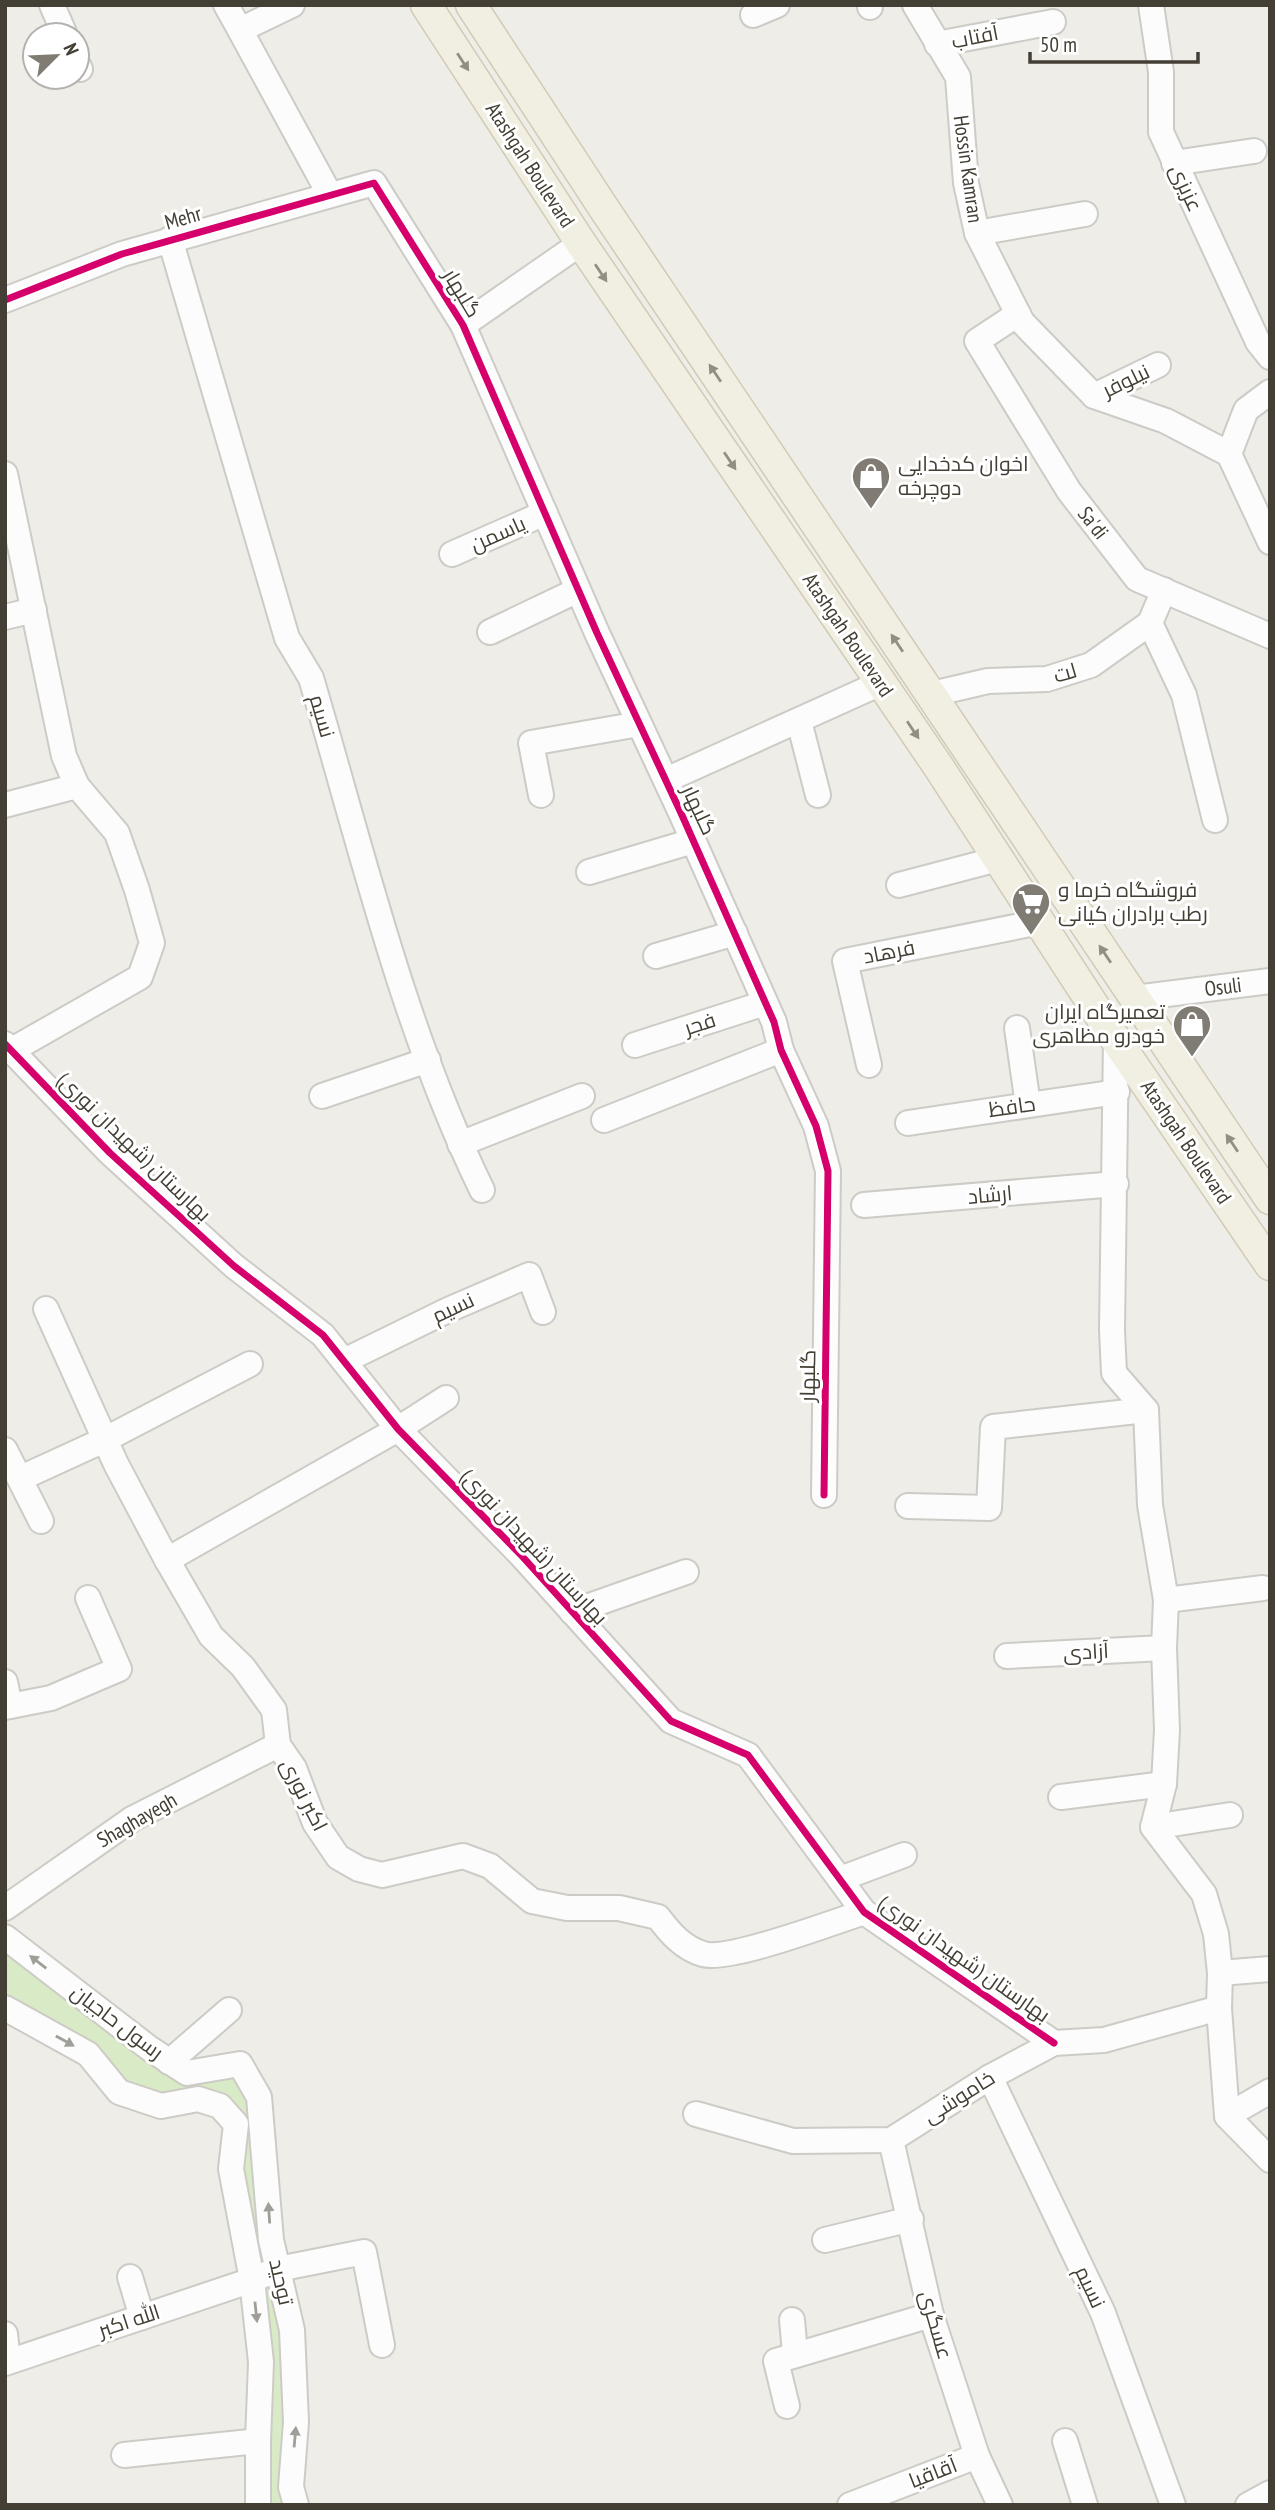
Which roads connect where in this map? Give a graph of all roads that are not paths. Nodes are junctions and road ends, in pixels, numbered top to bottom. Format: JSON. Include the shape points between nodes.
{"nodes":[{"id":1,"x":226,"y":5,"type":"edge"},
{"id":2,"x":292,"y":5,"type":"edge"},
{"id":3,"x":471,"y":5,"type":"edge"},
{"id":4,"x":777,"y":5,"type":"edge"},
{"id":5,"x":915,"y":5,"type":"edge"},
{"id":6,"x":1151,"y":5,"type":"edge"},
{"id":7,"x":427,"y":6,"type":"edge"},
{"id":8,"x":753,"y":15,"type":"dead end"},
{"id":9,"x":1053,"y":22,"type":"dead end"},
{"id":10,"x":240,"y":30,"type":"junction"},
{"id":11,"x":937,"y":44,"type":"junction"},
{"id":12,"x":1254,"y":151,"type":"dead end"},
{"id":13,"x":1174,"y":163,"type":"junction"},
{"id":14,"x":374,"y":183,"type":"joint"},
{"id":15,"x":331,"y":195,"type":"junction"},
{"id":16,"x":1085,"y":215,"type":"dead end"},
{"id":17,"x":977,"y":233,"type":"junction"},
{"id":18,"x":170,"y":239,"type":"junction"},
{"id":19,"x":581,"y":243,"type":"junction"},
{"id":20,"x":5,"y":300,"type":"edge"},
{"id":21,"x":1018,"y":314,"type":"junction"},
{"id":22,"x":463,"y":325,"type":"junction"},
{"id":23,"x":1270,"y":357,"type":"edge"},
{"id":24,"x":1158,"y":365,"type":"dead end"},
{"id":25,"x":1270,"y":391,"type":"edge"},
{"id":26,"x":1094,"y":397,"type":"junction"},
{"id":27,"x":1229,"y":454,"type":"junction"},
{"id":28,"x":5,"y":474,"type":"edge"},
{"id":29,"x":545,"y":513,"type":"junction"},
{"id":30,"x":1270,"y":542,"type":"edge"},
{"id":31,"x":452,"y":554,"type":"dead end"},
{"id":32,"x":578,"y":590,"type":"junction"},
{"id":33,"x":1164,"y":590,"type":"junction"},
{"id":34,"x":34,"y":610,"type":"junction"},
{"id":35,"x":5,"y":617,"type":"edge"},
{"id":36,"x":1150,"y":623,"type":"junction"},
{"id":37,"x":490,"y":632,"type":"dead end"},
{"id":38,"x":1270,"y":636,"type":"edge"},
{"id":39,"x":881,"y":684,"type":"junction"},
{"id":40,"x":932,"y":694,"type":"junction"},
{"id":41,"x":799,"y":721,"type":"junction"},
{"id":42,"x":639,"y":724,"type":"junction"},
{"id":43,"x":666,"y":780,"type":"junction"},
{"id":44,"x":77,"y":786,"type":"junction"},
{"id":45,"x":541,"y":795,"type":"dead end"},
{"id":46,"x":818,"y":795,"type":"dead end"},
{"id":47,"x":5,"y":805,"type":"edge"},
{"id":48,"x":1215,"y":820,"type":"dead end"},
{"id":49,"x":694,"y":841,"type":"junction"},
{"id":50,"x":998,"y":859,"type":"junction"},
{"id":51,"x":589,"y":872,"type":"dead end"},
{"id":52,"x":899,"y":886,"type":"dead end"},
{"id":53,"x":1040,"y":922,"type":"junction"},
{"id":54,"x":734,"y":933,"type":"junction"},
{"id":55,"x":656,"y":956,"type":"dead end"},
{"id":56,"x":1270,"y":981,"type":"edge"},
{"id":57,"x":1135,"y":998,"type":"junction"},
{"id":58,"x":765,"y":1003,"type":"junction"},
{"id":59,"x":1017,"y":1028,"type":"dead end"},
{"id":60,"x":1116,"y":1040,"type":"junction"},
{"id":61,"x":635,"y":1045,"type":"dead end"},
{"id":62,"x":8,"y":1047,"type":"edge"},
{"id":63,"x":781,"y":1050,"type":"junction"},
{"id":64,"x":428,"y":1060,"type":"junction"},
{"id":65,"x":869,"y":1065,"type":"dead end"},
{"id":66,"x":1116,"y":1092,"type":"junction"},
{"id":67,"x":322,"y":1096,"type":"dead end"},
{"id":68,"x":582,"y":1096,"type":"dead end"},
{"id":69,"x":1028,"y":1105,"type":"junction"},
{"id":70,"x":604,"y":1120,"type":"dead end"},
{"id":71,"x":908,"y":1123,"type":"dead end"},
{"id":72,"x":460,"y":1144,"type":"junction"},
{"id":73,"x":1115,"y":1184,"type":"junction"},
{"id":74,"x":482,"y":1190,"type":"dead end"},
{"id":75,"x":1270,"y":1199,"type":"edge"},
{"id":76,"x":864,"y":1205,"type":"dead end"},
{"id":77,"x":1270,"y":1265,"type":"edge"},
{"id":78,"x":46,"y":1308,"type":"dead end"},
{"id":79,"x":543,"y":1312,"type":"dead end"},
{"id":80,"x":344,"y":1361,"type":"junction"},
{"id":81,"x":250,"y":1364,"type":"dead end"},
{"id":82,"x":446,"y":1398,"type":"dead end"},
{"id":83,"x":1146,"y":1410,"type":"junction"},
{"id":84,"x":398,"y":1429,"type":"junction"},
{"id":85,"x":104,"y":1440,"type":"junction"},
{"id":86,"x":5,"y":1450,"type":"edge"},
{"id":87,"x":20,"y":1478,"type":"junction"},
{"id":88,"x":824,"y":1495,"type":"dead end"},
{"id":89,"x":908,"y":1506,"type":"dead end"},
{"id":90,"x":41,"y":1521,"type":"dead end"},
{"id":91,"x":167,"y":1560,"type":"junction"},
{"id":92,"x":686,"y":1572,"type":"dead end"},
{"id":93,"x":1263,"y":1588,"type":"dead end"},
{"id":94,"x":89,"y":1598,"type":"dead end"},
{"id":95,"x":1166,"y":1600,"type":"junction"},
{"id":96,"x":572,"y":1612,"type":"junction"},
{"id":97,"x":1164,"y":1648,"type":"junction"},
{"id":98,"x":1007,"y":1656,"type":"dead end"},
{"id":99,"x":7,"y":1698,"type":"edge"},
{"id":100,"x":278,"y":1745,"type":"junction"},
{"id":101,"x":1164,"y":1784,"type":"junction"},
{"id":102,"x":1061,"y":1797,"type":"dead end"},
{"id":103,"x":1230,"y":1815,"type":"dead end"},
{"id":104,"x":1153,"y":1827,"type":"junction"},
{"id":105,"x":904,"y":1855,"type":"dead end"},
{"id":106,"x":840,"y":1878,"type":"junction"},
{"id":107,"x":5,"y":1908,"type":"edge"},
{"id":108,"x":864,"y":1912,"type":"junction"},
{"id":109,"x":5,"y":1937,"type":"edge"},
{"id":110,"x":1270,"y":1969,"type":"edge"},
{"id":111,"x":1220,"y":1973,"type":"junction"},
{"id":112,"x":5,"y":2008,"type":"edge"},
{"id":113,"x":1219,"y":2008,"type":"junction"},
{"id":114,"x":229,"y":2010,"type":"dead end"},
{"id":115,"x":1054,"y":2043,"type":"junction"},
{"id":116,"x":169,"y":2062,"type":"junction"},
{"id":117,"x":240,"y":2064,"type":"joint"},
{"id":118,"x":990,"y":2077,"type":"junction"},
{"id":119,"x":1270,"y":2091,"type":"edge"},
{"id":120,"x":220,"y":2106,"type":"joint"},
{"id":121,"x":696,"y":2114,"type":"dead end"},
{"id":122,"x":1227,"y":2116,"type":"junction"},
{"id":123,"x":891,"y":2140,"type":"junction"},
{"id":124,"x":1270,"y":2160,"type":"edge"},
{"id":125,"x":911,"y":2219,"type":"junction"},
{"id":126,"x":825,"y":2239,"type":"dead end"},
{"id":127,"x":278,"y":2269,"type":"junction"},
{"id":128,"x":130,"y":2277,"type":"dead end"},
{"id":129,"x":253,"y":2280,"type":"junction"},
{"id":130,"x":930,"y":2315,"type":"junction"},
{"id":131,"x":142,"y":2316,"type":"junction"},
{"id":132,"x":792,"y":2320,"type":"dead end"},
{"id":133,"x":5,"y":2333,"type":"edge"},
{"id":134,"x":382,"y":2345,"type":"dead end"},
{"id":135,"x":796,"y":2353,"type":"junction"},
{"id":136,"x":7,"y":2362,"type":"edge"},
{"id":137,"x":295,"y":2399,"type":"junction"},
{"id":138,"x":259,"y":2403,"type":"junction"},
{"id":139,"x":787,"y":2406,"type":"dead end"},
{"id":140,"x":258,"y":2441,"type":"junction"},
{"id":141,"x":1065,"y":2441,"type":"dead end"},
{"id":142,"x":124,"y":2455,"type":"dead end"},
{"id":143,"x":977,"y":2456,"type":"junction"},
{"id":144,"x":1270,"y":2493,"type":"edge"},
{"id":145,"x":258,"y":2505,"type":"edge"},
{"id":146,"x":296,"y":2505,"type":"edge"},
{"id":147,"x":850,"y":2505,"type":"edge"},
{"id":148,"x":1000,"y":2505,"type":"edge"},
{"id":149,"x":1085,"y":2505,"type":"edge"},
{"id":150,"x":1173,"y":2505,"type":"edge"},
{"id":151,"x":1248,"y":2505,"type":"edge"}],
"edges":[{"from":1,"to":10,"type":"street"},
{"from":2,"to":10,"type":"street"},
{"from":40,"to":3,"type":"main road","name":"Atashgah Boulevard","one_way":true},
{"from":4,"to":8,"type":"street"},
{"from":5,"to":11,"type":"street","name":"Hossin Kamran"},
{"from":6,"to":13,"type":"street","name":"عزیزی","via":[[1161,72],[1161,132]]},
{"from":7,"to":19,"type":"main road","name":"Atashgah Boulevard","one_way":true},
{"from":9,"to":11,"type":"street","name":"آفتاب"},
{"from":10,"to":15,"type":"street"},
{"from":11,"to":17,"type":"street","name":"Hossin Kamran","via":[[958,77],[965,183]]},
{"from":12,"to":13,"type":"street"},
{"from":13,"to":23,"type":"street","name":"عزیزی","via":[[1258,342]]},
{"from":14,"to":15,"type":"street","name":"Mehr"},
{"from":14,"to":22,"type":"street","name":"گلبهار"},
{"from":15,"to":18,"type":"street","name":"Mehr"},
{"from":16,"to":17,"type":"street"},
{"from":17,"to":21,"type":"street","name":"Hossin Kamran"},
{"from":18,"to":20,"type":"street","name":"Mehr"},
{"from":18,"to":64,"type":"street","name":"نسیم","via":[[287,638],[311,678],[406,1001]]},
{"from":19,"to":22,"type":"street"},
{"from":19,"to":39,"type":"main road","name":"Atashgah Boulevard","one_way":true},
{"from":21,"to":26,"type":"street","name":"Hossin Kamran"},
{"from":21,"to":33,"type":"street","name":"Sa'di","via":[[977,341],[1069,491],[1137,579]]},
{"from":22,"to":29,"type":"street","name":"گلبهار"},
{"from":24,"to":26,"type":"street","name":"نیلوفر"},
{"from":25,"to":27,"type":"street","via":[[1246,410]]},
{"from":26,"to":27,"type":"street","name":"Hossin Kamran","via":[[1166,421]]},
{"from":27,"to":30,"type":"street"},
{"from":28,"to":34,"type":"street"},
{"from":29,"to":31,"type":"street","name":"یاسمن"},
{"from":29,"to":32,"type":"street","name":"گلبهار"},
{"from":32,"to":37,"type":"street"},
{"from":32,"to":42,"type":"street","name":"گلبهار"},
{"from":33,"to":36,"type":"street"},
{"from":33,"to":38,"type":"street","name":"Sa'di"},
{"from":34,"to":35,"type":"street"},
{"from":34,"to":44,"type":"street","via":[[64,756]]},
{"from":36,"to":40,"type":"street","name":"لت","via":[[1091,665],[1047,679],[988,681]]},
{"from":36,"to":48,"type":"street","via":[[1184,695]]},
{"from":39,"to":41,"type":"street"},
{"from":39,"to":50,"type":"main road","name":"Atashgah Boulevard","one_way":true},
{"from":57,"to":40,"type":"main road","name":"Atashgah Boulevard","one_way":true},
{"from":41,"to":43,"type":"street"},
{"from":41,"to":46,"type":"street"},
{"from":42,"to":43,"type":"street","name":"گلبهار"},
{"from":42,"to":45,"type":"street","via":[[531,743]]},
{"from":43,"to":49,"type":"street","name":"گلبهار"},
{"from":44,"to":47,"type":"street"},
{"from":44,"to":62,"type":"street","via":[[117,833],[152,943],[140,977]]},
{"from":49,"to":51,"type":"street"},
{"from":49,"to":54,"type":"street","name":"گلبهار"},
{"from":50,"to":52,"type":"street"},
{"from":50,"to":53,"type":"main road","name":"Atashgah Boulevard"},
{"from":53,"to":60,"type":"main road","name":"Atashgah Boulevard"},
{"from":53,"to":65,"type":"street","name":"فرهاد","via":[[845,961]]},
{"from":54,"to":55,"type":"street"},
{"from":54,"to":58,"type":"street","name":"گلبهار"},
{"from":56,"to":57,"type":"street","name":"Osuli"},
{"from":75,"to":57,"type":"main road","name":"Atashgah Boulevard","one_way":true},
{"from":58,"to":61,"type":"street","name":"فجر"},
{"from":58,"to":63,"type":"street","name":"گلبهار"},
{"from":59,"to":69,"type":"street"},
{"from":60,"to":66,"type":"street"},
{"from":60,"to":77,"type":"main road","name":"Atashgah Boulevard"},
{"from":62,"to":80,"type":"street","name":"بهارستان (شهیدان نوری)","via":[[110,1153],[234,1266],[323,1335]]},
{"from":63,"to":70,"type":"street"},
{"from":63,"to":88,"type":"street","name":"گلبهار","via":[[816,1126],[828,1171]]},
{"from":64,"to":67,"type":"street"},
{"from":64,"to":72,"type":"street","name":"نسیم"},
{"from":66,"to":69,"type":"street","name":"حافظ"},
{"from":66,"to":73,"type":"street"},
{"from":68,"to":72,"type":"street"},
{"from":69,"to":71,"type":"street","name":"حافظ"},
{"from":72,"to":74,"type":"street","name":"نسیم"},
{"from":73,"to":76,"type":"street","name":"ارشاد"},
{"from":73,"to":83,"type":"street","via":[[1114,1373]]},
{"from":78,"to":85,"type":"street","name":"اکبر نوری"},
{"from":79,"to":80,"type":"street","name":"نسیم","via":[[528,1275]]},
{"from":80,"to":84,"type":"street","name":"بهارستان (شهیدان نوری)"},
{"from":81,"to":85,"type":"street"},
{"from":82,"to":84,"type":"street"},
{"from":83,"to":89,"type":"street","via":[[993,1427],[989,1508]]},
{"from":83,"to":95,"type":"street","via":[[1150,1504]]},
{"from":84,"to":91,"type":"street"},
{"from":84,"to":96,"type":"street","name":"بهارستان (شهیدان نوری)"},
{"from":85,"to":87,"type":"street"},
{"from":85,"to":91,"type":"street","name":"اکبر نوری"},
{"from":86,"to":87,"type":"street"},
{"from":87,"to":90,"type":"street"},
{"from":91,"to":100,"type":"street","name":"اکبر نوری","via":[[211,1636],[243,1667],[274,1710]]},
{"from":92,"to":96,"type":"street"},
{"from":93,"to":95,"type":"street"},
{"from":94,"to":99,"type":"street","via":[[119,1669],[51,1698]]},
{"from":95,"to":97,"type":"street"},
{"from":96,"to":106,"type":"street","name":"بهارستان (شهیدان نوری)","via":[[671,1721],[748,1755]]},
{"from":97,"to":98,"type":"street","name":"آزادی"},
{"from":97,"to":101,"type":"street"},
{"from":100,"to":107,"type":"street","name":"Shaghayegh","via":[[132,1819]]},
{"from":100,"to":108,"type":"street","name":"اکبر نوری","via":[[294,1768],[315,1823],[338,1857],[359,1869],[382,1875],[463,1856],[490,1866],[531,1901],[567,1908],[619,1908],[658,1917],[673,1937],[704,1955],[735,1952]]},
{"from":101,"to":102,"type":"street"},
{"from":101,"to":104,"type":"street"},
{"from":103,"to":104,"type":"street"},
{"from":104,"to":111,"type":"street","via":[[1204,1894],[1216,1934]]},
{"from":105,"to":106,"type":"street"},
{"from":106,"to":108,"type":"street","name":"بهارستان (شهیدان نوری)"},
{"from":108,"to":115,"type":"street","name":"بهارستان (شهیدان نوری)"},
{"from":116,"to":109,"type":"street","name":"رسول حاجیان","one_way":true},
{"from":110,"to":111,"type":"street"},
{"from":111,"to":113,"type":"street"},
{"from":112,"to":120,"type":"street","name":"رسول حاجیان","one_way":true,"via":[[88,2054],[119,2092],[161,2106],[198,2099]]},
{"from":113,"to":115,"type":"street","name":"خاموشی","via":[[1104,2040]]},
{"from":113,"to":122,"type":"street"},
{"from":114,"to":116,"type":"street"},
{"from":115,"to":118,"type":"street","name":"خاموشی"},
{"from":116,"to":117,"type":"street","name":"رسول حاجیان","via":[[187,2073]]},
{"from":127,"to":117,"type":"street","name":"توحید","one_way":true,"via":[[271,2240],[259,2097]]},
{"from":118,"to":123,"type":"street","name":"خاموشی"},
{"from":118,"to":150,"type":"street","name":"نسیم","via":[[1103,2313]]},
{"from":119,"to":122,"type":"street"},
{"from":120,"to":129,"type":"street","name":"توحید","via":[[236,2124],[231,2169]]},
{"from":121,"to":123,"type":"street","via":[[793,2141]]},
{"from":122,"to":124,"type":"street"},
{"from":123,"to":125,"type":"street","name":"عسگری"},
{"from":125,"to":126,"type":"street"},
{"from":125,"to":130,"type":"street","name":"عسگری"},
{"from":127,"to":129,"type":"street","name":"الله اکبر"},
{"from":127,"to":134,"type":"street","name":"الله اکبر","via":[[364,2252]]},
{"from":127,"to":137,"type":"street","name":"توحید","via":[[292,2330]]},
{"from":128,"to":131,"type":"street"},
{"from":129,"to":131,"type":"street","name":"الله اکبر"},
{"from":129,"to":138,"type":"street","name":"توحید","one_way":true,"via":[[261,2362]]},
{"from":130,"to":135,"type":"street"},
{"from":130,"to":143,"type":"street","name":"عسگری"},
{"from":131,"to":136,"type":"street","name":"الله اکبر"},
{"from":132,"to":135,"type":"street"},
{"from":133,"to":136,"type":"street"},
{"from":135,"to":139,"type":"street","via":[[776,2361]]},
{"from":137,"to":138,"type":"street"},
{"from":146,"to":137,"type":"street","name":"توحید","one_way":true,"via":[[291,2487]]},
{"from":138,"to":140,"type":"street","name":"توحید"},
{"from":140,"to":142,"type":"street"},
{"from":140,"to":145,"type":"street","name":"توحید"},
{"from":141,"to":149,"type":"street"},
{"from":143,"to":147,"type":"street","name":"آقاقیا"},
{"from":143,"to":148,"type":"street","name":"عسگری"},
{"from":144,"to":151,"type":"street"}]}
